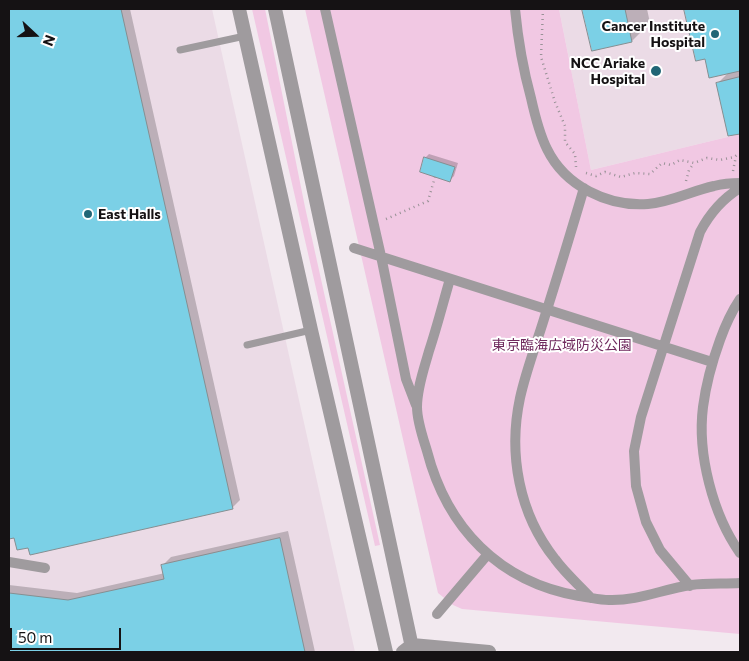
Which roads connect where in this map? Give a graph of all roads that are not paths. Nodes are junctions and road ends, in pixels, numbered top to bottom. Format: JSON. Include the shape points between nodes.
{"nodes":[{"id":1,"x":239,"y":9,"type":"edge"},
{"id":2,"x":275,"y":9,"type":"edge"},
{"id":3,"x":325,"y":9,"type":"edge"},
{"id":4,"x":515,"y":9,"type":"edge"},
{"id":5,"x":245,"y":36,"type":"junction"},
{"id":6,"x":180,"y":50,"type":"dead end"},
{"id":7,"x":740,"y":183,"type":"edge"},
{"id":8,"x":584,"y":188,"type":"junction"},
{"id":9,"x":740,"y":188,"type":"edge"},
{"id":10,"x":354,"y":248,"type":"dead end"},
{"id":11,"x":381,"y":256,"type":"junction"},
{"id":12,"x":450,"y":278,"type":"junction"},
{"id":13,"x":740,"y":299,"type":"edge"},
{"id":14,"x":547,"y":310,"type":"junction"},
{"id":15,"x":311,"y":330,"type":"junction"},
{"id":16,"x":247,"y":345,"type":"dead end"},
{"id":17,"x":663,"y":346,"type":"junction"},
{"id":18,"x":712,"y":362,"type":"junction"},
{"id":19,"x":417,"y":408,"type":"junction"},
{"id":20,"x":740,"y":553,"type":"edge"},
{"id":21,"x":488,"y":554,"type":"junction"},
{"id":22,"x":9,"y":562,"type":"edge"},
{"id":23,"x":45,"y":568,"type":"dead end"},
{"id":24,"x":740,"y":583,"type":"edge"},
{"id":25,"x":690,"y":586,"type":"junction"},
{"id":26,"x":591,"y":598,"type":"junction"},
{"id":27,"x":437,"y":614,"type":"dead end"},
{"id":28,"x":409,"y":650,"type":"edge"},
{"id":29,"x":386,"y":652,"type":"edge"},
{"id":30,"x":489,"y":652,"type":"edge"}],
"edges":[{"from":1,"to":5,"type":"street"},
{"from":2,"to":28,"type":"street"},
{"from":3,"to":11,"type":"street"},
{"from":4,"to":8,"type":"street","via":[[521,61],[544,141],[562,170]]},
{"from":5,"to":6,"type":"lane"},
{"from":5,"to":15,"type":"street"},
{"from":7,"to":8,"type":"street","via":[[714,186],[658,203],[635,204],[608,200]]},
{"from":8,"to":14,"type":"street"},
{"from":9,"to":17,"type":"street","via":[[720,203],[700,232]]},
{"from":10,"to":11,"type":"street"},
{"from":11,"to":12,"type":"street"},
{"from":11,"to":19,"type":"street","via":[[406,379]]},
{"from":12,"to":14,"type":"street"},
{"from":12,"to":19,"type":"street","via":[[420,381]]},
{"from":13,"to":18,"type":"street"},
{"from":14,"to":17,"type":"street"},
{"from":14,"to":26,"type":"street","via":[[520,398],[515,442],[519,482],[527,509],[547,548]]},
{"from":15,"to":16,"type":"lane"},
{"from":15,"to":29,"type":"street"},
{"from":17,"to":18,"type":"street"},
{"from":17,"to":25,"type":"street","via":[[637,433],[634,451],[636,486],[646,522],[660,550]]},
{"from":18,"to":20,"type":"street","via":[[702,408],[702,444],[710,487],[720,516]]},
{"from":19,"to":21,"type":"street","via":[[441,493],[465,532]]},
{"from":21,"to":26,"type":"street","via":[[533,583]]},
{"from":21,"to":27,"type":"street"},
{"from":22,"to":23,"type":"street"},
{"from":24,"to":25,"type":"street"},
{"from":25,"to":26,"type":"street","via":[[626,600]]},
{"from":28,"to":30,"type":"street"}]}
